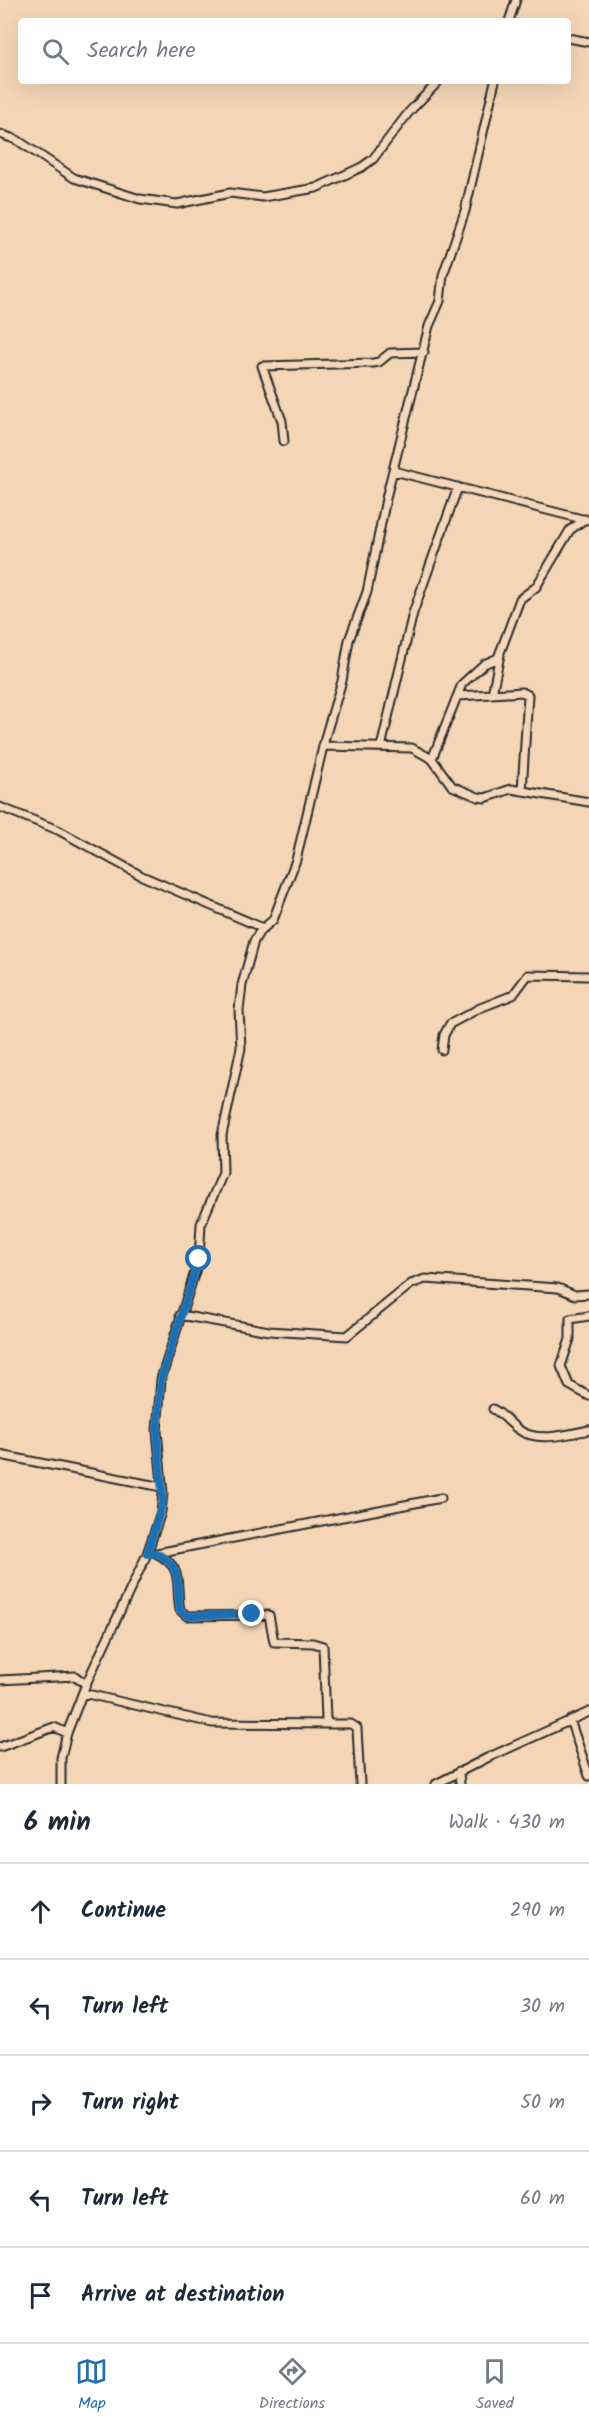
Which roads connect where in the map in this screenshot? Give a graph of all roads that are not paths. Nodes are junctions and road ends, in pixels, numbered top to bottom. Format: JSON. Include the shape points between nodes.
{"nodes":[{"id":1,"x":516,"y":0,"type":"edge"},
{"id":2,"x":510,"y":18,"type":"edge"},
{"id":3,"x":571,"y":39,"type":"edge"},
{"id":4,"x":589,"y":42,"type":"edge"},
{"id":5,"x":436,"y":84,"type":"edge"},
{"id":6,"x":494,"y":84,"type":"edge"},
{"id":7,"x":0,"y":134,"type":"edge"},
{"id":8,"x":424,"y":352,"type":"junction"},
{"id":9,"x":284,"y":441,"type":"dead end"},
{"id":10,"x":394,"y":471,"type":"junction"},
{"id":11,"x":458,"y":487,"type":"junction"},
{"id":12,"x":587,"y":520,"type":"edge"},
{"id":13,"x":500,"y":655,"type":"junction"},
{"id":14,"x":492,"y":694,"type":"junction"},
{"id":15,"x":458,"y":696,"type":"junction"},
{"id":16,"x":323,"y":746,"type":"junction"},
{"id":17,"x":381,"y":747,"type":"junction"},
{"id":18,"x":432,"y":759,"type":"junction"},
{"id":19,"x":522,"y":791,"type":"junction"},
{"id":20,"x":589,"y":802,"type":"edge"},
{"id":21,"x":0,"y":807,"type":"edge"},
{"id":22,"x":263,"y":928,"type":"junction"},
{"id":23,"x":589,"y":976,"type":"edge"},
{"id":24,"x":442,"y":1050,"type":"dead end"},
{"id":25,"x":589,"y":1294,"type":"edge"},
{"id":26,"x":180,"y":1314,"type":"junction"},
{"id":27,"x":589,"y":1316,"type":"edge"},
{"id":28,"x":589,"y":1396,"type":"edge"},
{"id":29,"x":493,"y":1409,"type":"dead end"},
{"id":30,"x":589,"y":1430,"type":"edge"},
{"id":31,"x":0,"y":1455,"type":"edge"},
{"id":32,"x":162,"y":1487,"type":"junction"},
{"id":33,"x":441,"y":1498,"type":"dead end"},
{"id":34,"x":156,"y":1553,"type":"junction"},
{"id":35,"x":147,"y":1554,"type":"junction"},
{"id":36,"x":0,"y":1680,"type":"edge"},
{"id":37,"x":86,"y":1684,"type":"junction"},
{"id":38,"x":83,"y":1693,"type":"junction"},
{"id":39,"x":589,"y":1712,"type":"edge"},
{"id":40,"x":570,"y":1720,"type":"junction"},
{"id":41,"x":329,"y":1724,"type":"junction"},
{"id":42,"x":67,"y":1733,"type":"junction"},
{"id":43,"x":0,"y":1747,"type":"edge"},
{"id":44,"x":459,"y":1771,"type":"junction"},
{"id":45,"x":589,"y":1776,"type":"edge"},
{"id":46,"x":61,"y":1784,"type":"edge"},
{"id":47,"x":360,"y":1784,"type":"edge"},
{"id":48,"x":436,"y":1784,"type":"edge"},
{"id":49,"x":460,"y":1784,"type":"edge"}],
"edges":[{"from":1,"to":2,"type":"street"},
{"from":3,"to":4,"type":"street"},
{"from":5,"to":7,"type":"street","via":[[362,167],[316,188],[263,197],[230,193],[177,204],[140,199],[74,178],[17,140]]},
{"from":6,"to":8,"type":"street","via":[[465,211],[443,275],[440,301],[429,326]]},
{"from":8,"to":9,"type":"street","via":[[390,353],[373,363],[262,366],[275,397]]},
{"from":8,"to":10,"type":"street"},
{"from":10,"to":11,"type":"street"},
{"from":10,"to":16,"type":"street","via":[[367,592],[349,640]]},
{"from":11,"to":12,"type":"street"},
{"from":11,"to":17,"type":"street","via":[[413,613]]},
{"from":12,"to":13,"type":"street","via":[[570,530],[536,586],[520,599]]},
{"from":13,"to":14,"type":"street"},
{"from":13,"to":15,"type":"street","via":[[462,684]]},
{"from":14,"to":15,"type":"street"},
{"from":14,"to":19,"type":"street","via":[[528,695]]},
{"from":15,"to":18,"type":"street"},
{"from":16,"to":17,"type":"street"},
{"from":16,"to":22,"type":"street","via":[[296,860],[273,920]]},
{"from":17,"to":18,"type":"street","via":[[412,748]]},
{"from":18,"to":19,"type":"street","via":[[452,786],[468,795],[486,798],[507,789]]},
{"from":19,"to":20,"type":"street"},
{"from":21,"to":22,"type":"street","via":[[58,830],[142,876]]},
{"from":22,"to":26,"type":"street","via":[[250,951],[240,996],[241,1048],[222,1135],[223,1173],[201,1224],[199,1259]]},
{"from":23,"to":24,"type":"street","via":[[528,975],[513,995],[450,1024]]},
{"from":25,"to":26,"type":"street","via":[[575,1295],[558,1288],[425,1279],[411,1284],[347,1336],[269,1331]]},
{"from":26,"to":32,"type":"street","via":[[161,1379],[157,1408]]},
{"from":27,"to":28,"type":"street","via":[[570,1318],[570,1339],[561,1366],[569,1385]]},
{"from":29,"to":30,"type":"street","via":[[531,1435],[559,1436]]},
{"from":31,"to":32,"type":"street"},
{"from":32,"to":35,"type":"street","via":[[161,1512]]},
{"from":33,"to":34,"type":"street"},
{"from":34,"to":35,"type":"street"},
{"from":34,"to":41,"type":"street","via":[[176,1569],[180,1610],[187,1616],[269,1615],[274,1642],[322,1646]]},
{"from":35,"to":37,"type":"street"},
{"from":36,"to":37,"type":"street","via":[[75,1676]]},
{"from":37,"to":38,"type":"street"},
{"from":38,"to":41,"type":"street","via":[[212,1723]]},
{"from":38,"to":42,"type":"street"},
{"from":39,"to":40,"type":"street"},
{"from":40,"to":44,"type":"street"},
{"from":40,"to":45,"type":"street"},
{"from":41,"to":47,"type":"street","via":[[351,1724],[357,1728]]},
{"from":42,"to":43,"type":"street","via":[[54,1727]]},
{"from":42,"to":46,"type":"street","via":[[60,1758]]},
{"from":44,"to":48,"type":"street"},
{"from":44,"to":49,"type":"street"}]}
